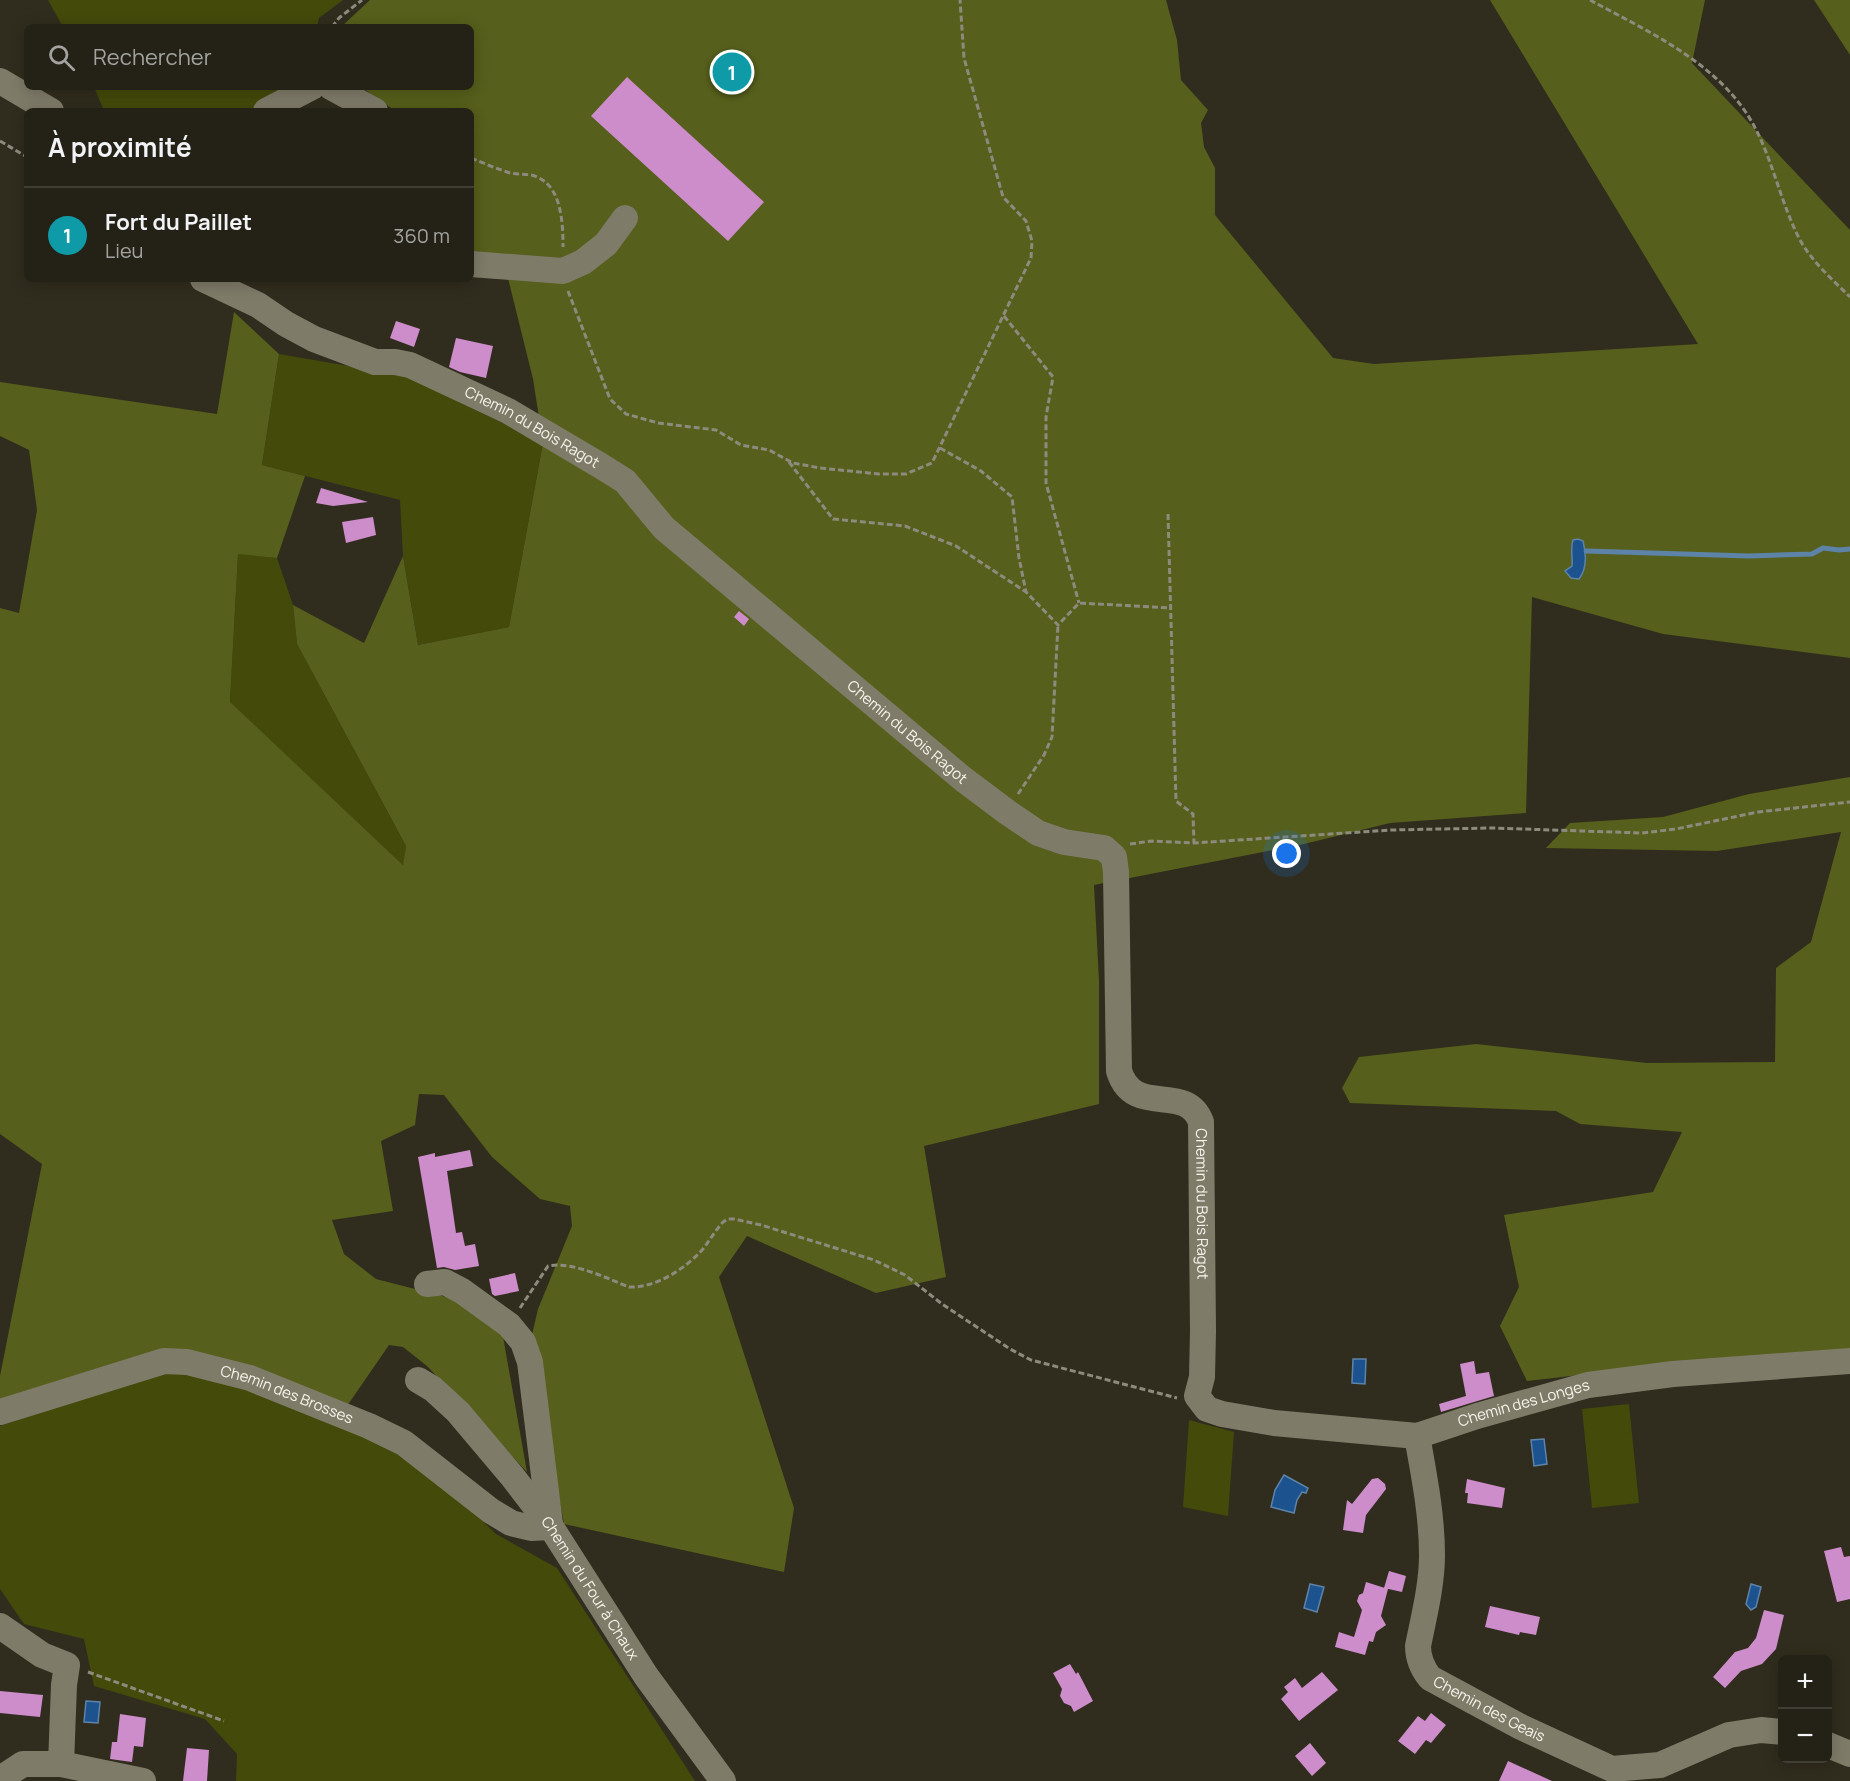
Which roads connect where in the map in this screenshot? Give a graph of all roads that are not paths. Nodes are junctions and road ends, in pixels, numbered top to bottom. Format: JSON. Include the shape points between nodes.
{"nodes":[{"id":1,"x":0,"y":81,"type":"edge"},
{"id":2,"x":306,"y":90,"type":"edge"},
{"id":3,"x":336,"y":90,"type":"edge"},
{"id":4,"x":46,"y":108,"type":"edge"},
{"id":5,"x":272,"y":108,"type":"edge"},
{"id":6,"x":370,"y":108,"type":"edge"},
{"id":7,"x":625,"y":218,"type":"dead end"},
{"id":8,"x":474,"y":264,"type":"edge"},
{"id":9,"x":209,"y":282,"type":"edge"},
{"id":10,"x":427,"y":1284,"type":"dead end"},
{"id":11,"x":1850,"y":1361,"type":"edge"},
{"id":12,"x":418,"y":1380,"type":"dead end"},
{"id":13,"x":1202,"y":1404,"type":"joint"},
{"id":14,"x":0,"y":1412,"type":"edge"},
{"id":15,"x":1417,"y":1436,"type":"junction"},
{"id":16,"x":551,"y":1527,"type":"junction"},
{"id":17,"x":0,"y":1626,"type":"edge"},
{"id":18,"x":1778,"y":1732,"type":"edge"},
{"id":19,"x":1832,"y":1747,"type":"edge"},
{"id":20,"x":1850,"y":1754,"type":"edge"},
{"id":21,"x":61,"y":1764,"type":"junction"},
{"id":22,"x":0,"y":1779,"type":"edge"},
{"id":23,"x":143,"y":1781,"type":"edge"},
{"id":24,"x":723,"y":1781,"type":"edge"}],
"edges":[{"from":1,"to":4,"type":"street"},
{"from":2,"to":5,"type":"street"},
{"from":3,"to":6,"type":"street"},
{"from":7,"to":8,"type":"street","via":[[606,244],[583,262],[563,270]]},
{"from":9,"to":13,"type":"street","name":"Chemin du Bois Ragot","via":[[258,305],[314,339],[375,362],[410,365],[508,411],[625,481],[664,528],[1006,812],[1051,839],[1104,848],[1114,857],[1119,1071],[1133,1092],[1142,1097],[1186,1103],[1201,1122],[1203,1331],[1202,1377],[1197,1396]]},
{"from":10,"to":16,"type":"street","name":"Chemin du Four à Chaux","via":[[445,1282],[462,1290],[509,1325],[523,1342],[530,1362]]},
{"from":11,"to":15,"type":"street","name":"Chemin des Longes","via":[[1672,1374],[1588,1385]]},
{"from":12,"to":16,"type":"street","via":[[458,1412]]},
{"from":13,"to":15,"type":"street","name":"Chemin des Longes","via":[[1222,1414],[1274,1423]]},
{"from":14,"to":16,"type":"street","name":"Chemin des Brosses","via":[[164,1361],[187,1362],[250,1378],[369,1426],[404,1443],[511,1523]]},
{"from":15,"to":18,"type":"street","name":"Chemin des Geais","via":[[1432,1557],[1418,1655],[1430,1678],[1521,1727],[1612,1769],[1660,1766],[1728,1735]]},
{"from":16,"to":24,"type":"street","name":"Chemin du Four à Chaux","via":[[646,1676]]},
{"from":17,"to":21,"type":"street","via":[[42,1655],[67,1665]]},
{"from":19,"to":20,"type":"street"},
{"from":21,"to":22,"type":"street","via":[[23,1764]]},
{"from":21,"to":23,"type":"street"}]}
